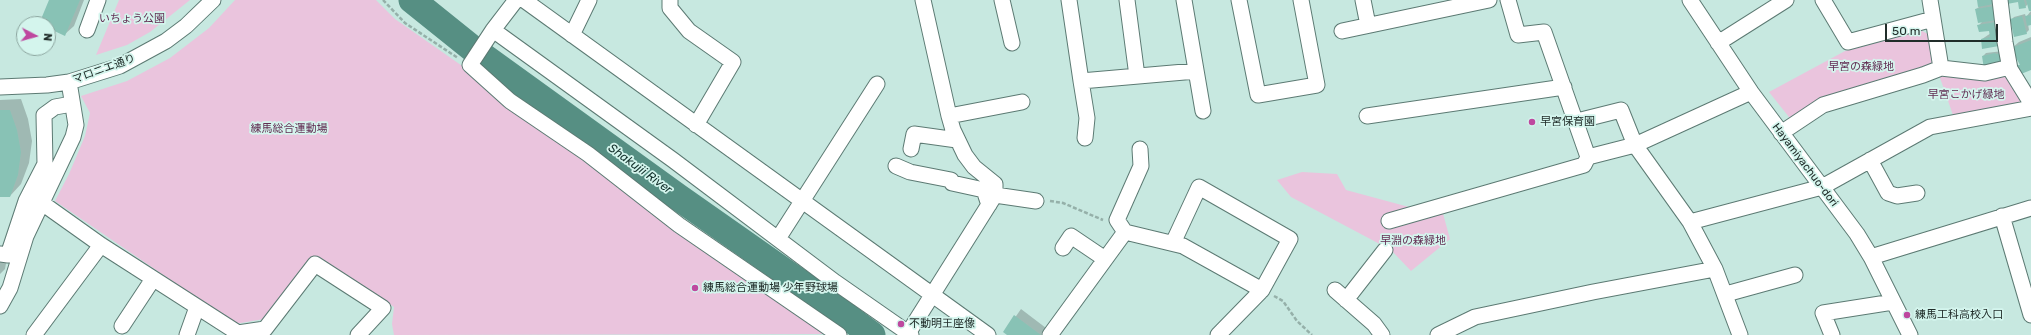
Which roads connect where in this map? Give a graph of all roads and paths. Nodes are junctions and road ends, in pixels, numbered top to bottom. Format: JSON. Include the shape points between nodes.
{"nodes":[{"id":1,"x":98,"y":0,"type":"edge"},
{"id":2,"x":213,"y":0,"type":"edge"},
{"id":3,"x":383,"y":0,"type":"edge"},
{"id":4,"x":516,"y":0,"type":"edge"},
{"id":5,"x":524,"y":0,"type":"edge"},
{"id":6,"x":589,"y":0,"type":"edge"},
{"id":7,"x":670,"y":0,"type":"edge"},
{"id":8,"x":923,"y":0,"type":"edge"},
{"id":9,"x":1002,"y":0,"type":"edge"},
{"id":10,"x":1069,"y":0,"type":"edge"},
{"id":11,"x":1127,"y":0,"type":"edge"},
{"id":12,"x":1184,"y":0,"type":"edge"},
{"id":13,"x":1239,"y":0,"type":"edge"},
{"id":14,"x":1301,"y":0,"type":"edge"},
{"id":15,"x":1363,"y":0,"type":"edge"},
{"id":16,"x":1489,"y":0,"type":"edge"},
{"id":17,"x":1508,"y":0,"type":"edge"},
{"id":18,"x":1690,"y":0,"type":"edge"},
{"id":19,"x":1786,"y":0,"type":"edge"},
{"id":20,"x":1823,"y":0,"type":"edge"},
{"id":21,"x":1930,"y":0,"type":"edge"},
{"id":22,"x":2000,"y":0,"type":"edge"},
{"id":23,"x":1933,"y":19,"type":"junction"},
{"id":24,"x":1368,"y":25,"type":"junction"},
{"id":25,"x":87,"y":30,"type":"dead end"},
{"id":26,"x":493,"y":30,"type":"junction"},
{"id":27,"x":1342,"y":31,"type":"dead end"},
{"id":28,"x":572,"y":35,"type":"junction"},
{"id":29,"x":1012,"y":43,"type":"dead end"},
{"id":30,"x":1718,"y":43,"type":"junction"},
{"id":31,"x":470,"y":65,"type":"junction"},
{"id":32,"x":1941,"y":68,"type":"junction"},
{"id":33,"x":2010,"y":69,"type":"junction"},
{"id":34,"x":1196,"y":70,"type":"junction"},
{"id":35,"x":1138,"y":76,"type":"junction"},
{"id":36,"x":1081,"y":81,"type":"junction"},
{"id":37,"x":69,"y":82,"type":"junction"},
{"id":38,"x":877,"y":84,"type":"dead end"},
{"id":39,"x":0,"y":87,"type":"edge"},
{"id":40,"x":1564,"y":87,"type":"junction"},
{"id":41,"x":1751,"y":92,"type":"junction"},
{"id":42,"x":1022,"y":102,"type":"dead end"},
{"id":43,"x":2031,"y":103,"type":"edge"},
{"id":44,"x":72,"y":104,"type":"junction"},
{"id":45,"x":2031,"y":108,"type":"edge"},
{"id":46,"x":1203,"y":111,"type":"dead end"},
{"id":47,"x":949,"y":116,"type":"junction"},
{"id":48,"x":1367,"y":116,"type":"dead end"},
{"id":49,"x":1577,"y":121,"type":"junction"},
{"id":50,"x":696,"y":125,"type":"junction"},
{"id":51,"x":1781,"y":133,"type":"junction"},
{"id":52,"x":1084,"y":138,"type":"dead end"},
{"id":53,"x":957,"y":140,"type":"junction"},
{"id":54,"x":1635,"y":146,"type":"junction"},
{"id":55,"x":911,"y":149,"type":"dead end"},
{"id":56,"x":1140,"y":149,"type":"dead end"},
{"id":57,"x":1588,"y":157,"type":"junction"},
{"id":58,"x":1870,"y":160,"type":"junction"},
{"id":59,"x":896,"y":166,"type":"dead end"},
{"id":60,"x":1822,"y":187,"type":"junction"},
{"id":61,"x":1917,"y":193,"type":"dead end"},
{"id":62,"x":992,"y":200,"type":"junction"},
{"id":63,"x":803,"y":201,"type":"junction"},
{"id":64,"x":1036,"y":201,"type":"joint"},
{"id":65,"x":42,"y":203,"type":"junction"},
{"id":66,"x":2031,"y":208,"type":"edge"},
{"id":67,"x":2002,"y":216,"type":"junction"},
{"id":68,"x":1389,"y":221,"type":"dead end"},
{"id":69,"x":1690,"y":222,"type":"junction"},
{"id":70,"x":1123,"y":229,"type":"junction"},
{"id":71,"x":781,"y":234,"type":"dead end"},
{"id":72,"x":1173,"y":243,"type":"junction"},
{"id":73,"x":101,"y":245,"type":"junction"},
{"id":74,"x":1063,"y":248,"type":"dead end"},
{"id":75,"x":1385,"y":250,"type":"dead end"},
{"id":76,"x":0,"y":254,"type":"edge"},
{"id":77,"x":1871,"y":257,"type":"junction"},
{"id":78,"x":1105,"y":259,"type":"junction"},
{"id":79,"x":1715,"y":269,"type":"junction"},
{"id":80,"x":1795,"y":275,"type":"dead end"},
{"id":81,"x":153,"y":279,"type":"junction"},
{"id":82,"x":1262,"y":290,"type":"junction"},
{"id":83,"x":1726,"y":294,"type":"junction"},
{"id":84,"x":933,"y":295,"type":"junction"},
{"id":85,"x":1893,"y":302,"type":"junction"},
{"id":86,"x":0,"y":306,"type":"edge"},
{"id":87,"x":197,"y":307,"type":"junction"},
{"id":88,"x":2031,"y":315,"type":"edge"},
{"id":89,"x":122,"y":326,"type":"dead end"},
{"id":90,"x":909,"y":334,"type":"edge"},
{"id":91,"x":34,"y":335,"type":"edge"},
{"id":92,"x":187,"y":335,"type":"edge"},
{"id":93,"x":358,"y":335,"type":"edge"},
{"id":94,"x":839,"y":335,"type":"edge"},
{"id":95,"x":988,"y":335,"type":"edge"},
{"id":96,"x":1050,"y":335,"type":"edge"},
{"id":97,"x":1218,"y":335,"type":"edge"},
{"id":98,"x":1312,"y":335,"type":"edge"},
{"id":99,"x":1382,"y":335,"type":"edge"},
{"id":100,"x":1438,"y":335,"type":"edge"},
{"id":101,"x":1740,"y":335,"type":"edge"},
{"id":102,"x":1832,"y":335,"type":"edge"},
{"id":103,"x":1910,"y":335,"type":"edge"}],
"edges":[{"from":1,"to":25,"type":"street"},
{"from":2,"to":37,"type":"street","name":"マロニエ通り","via":[[186,26],[143,55]]},
{"from":3,"to":31,"type":"path","via":[[405,23]]},
{"from":4,"to":26,"type":"street"},
{"from":5,"to":28,"type":"street"},
{"from":6,"to":28,"type":"street"},
{"from":7,"to":50,"type":"street","via":[[670,8],[689,31],[733,62]]},
{"from":8,"to":47,"type":"street"},
{"from":9,"to":29,"type":"street"},
{"from":10,"to":36,"type":"street"},
{"from":11,"to":35,"type":"street"},
{"from":12,"to":34,"type":"street"},
{"from":13,"to":14,"type":"street","via":[[1258,95],[1317,85]]},
{"from":15,"to":24,"type":"street"},
{"from":16,"to":24,"type":"street"},
{"from":17,"to":40,"type":"street","via":[[1518,35],[1544,32]]},
{"from":18,"to":30,"type":"street","name":"Hayamiyachuo-dori"},
{"from":19,"to":30,"type":"street"},
{"from":20,"to":23,"type":"street","via":[[1848,42]]},
{"from":21,"to":23,"type":"street"},
{"from":22,"to":33,"type":"street"},
{"from":23,"to":32,"type":"street"},
{"from":24,"to":27,"type":"street"},
{"from":26,"to":31,"type":"street"},
{"from":26,"to":90,"type":"street"},
{"from":28,"to":50,"type":"street"},
{"from":30,"to":41,"type":"street","name":"Hayamiyachuo-dori"},
{"from":31,"to":94,"type":"street","via":[[510,101],[588,154],[679,225]]},
{"from":32,"to":33,"type":"street","via":[[1986,73]]},
{"from":32,"to":51,"type":"street","via":[[1823,105]]},
{"from":33,"to":43,"type":"street"},
{"from":34,"to":35,"type":"street"},
{"from":34,"to":46,"type":"street"},
{"from":35,"to":36,"type":"street"},
{"from":36,"to":52,"type":"street","via":[[1087,118]]},
{"from":37,"to":39,"type":"street","name":"マロニエ通り"},
{"from":37,"to":44,"type":"street"},
{"from":38,"to":63,"type":"street"},
{"from":40,"to":48,"type":"street"},
{"from":40,"to":49,"type":"street"},
{"from":41,"to":51,"type":"street","name":"Hayamiyachuo-dori"},
{"from":41,"to":54,"type":"street"},
{"from":42,"to":47,"type":"street"},
{"from":44,"to":65,"type":"street","via":[[76,125],[73,137]]},
{"from":44,"to":76,"type":"street","via":[[55,107],[44,115],[45,164],[26,201],[8,254]]},
{"from":45,"to":58,"type":"street","via":[[1930,127]]},
{"from":47,"to":53,"type":"street"},
{"from":49,"to":54,"type":"street","via":[[1621,110]]},
{"from":49,"to":57,"type":"street"},
{"from":50,"to":63,"type":"street"},
{"from":51,"to":60,"type":"street","name":"Hayamiyachuo-dori"},
{"from":53,"to":55,"type":"street","via":[[914,134]]},
{"from":53,"to":62,"type":"street","via":[[974,167],[996,184]]},
{"from":54,"to":57,"type":"street"},
{"from":54,"to":69,"type":"street"},
{"from":56,"to":70,"type":"street","via":[[1141,166],[1117,220]]},
{"from":57,"to":68,"type":"street","via":[[1584,165]]},
{"from":58,"to":60,"type":"street"},
{"from":58,"to":61,"type":"street","via":[[1888,193],[1897,196]]},
{"from":59,"to":62,"type":"street","via":[[910,172],[951,180],[952,184],[984,190]]},
{"from":60,"to":69,"type":"street"},
{"from":60,"to":77,"type":"street","name":"Hayamiyachuo-dori"},
{"from":62,"to":64,"type":"street"},
{"from":62,"to":84,"type":"street"},
{"from":63,"to":71,"type":"street"},
{"from":63,"to":84,"type":"street"},
{"from":64,"to":70,"type":"path","via":[[1037,199],[1063,202]]},
{"from":65,"to":73,"type":"street"},
{"from":65,"to":86,"type":"street","via":[[26,236],[10,288]]},
{"from":66,"to":67,"type":"street"},
{"from":67,"to":77,"type":"street"},
{"from":67,"to":88,"type":"street"},
{"from":69,"to":79,"type":"street"},
{"from":70,"to":72,"type":"street"},
{"from":70,"to":78,"type":"street"},
{"from":72,"to":82,"type":"street","via":[[1183,246]]},
{"from":72,"to":82,"type":"street","via":[[1199,187],[1290,239]]},
{"from":73,"to":81,"type":"street"},
{"from":73,"to":91,"type":"street"},
{"from":74,"to":78,"type":"street","via":[[1071,236]]},
{"from":75,"to":99,"type":"street","via":[[1340,295],[1374,324]]},
{"from":77,"to":85,"type":"street","name":"Hayamiyachuo-dori"},
{"from":78,"to":96,"type":"street"},
{"from":79,"to":83,"type":"street"},
{"from":79,"to":100,"type":"street","via":[[1475,317]]},
{"from":80,"to":83,"type":"street"},
{"from":81,"to":87,"type":"street"},
{"from":81,"to":89,"type":"street"},
{"from":82,"to":97,"type":"street"},
{"from":82,"to":98,"type":"path","via":[[1283,301],[1297,321]]},
{"from":83,"to":101,"type":"street"},
{"from":84,"to":90,"type":"street"},
{"from":84,"to":95,"type":"street"},
{"from":85,"to":102,"type":"street","via":[[1823,313]]},
{"from":85,"to":103,"type":"street","name":"Hayamiyachuo-dori"},
{"from":87,"to":92,"type":"street"},
{"from":87,"to":93,"type":"street","via":[[238,332],[266,329],[315,264],[383,308]]}]}
